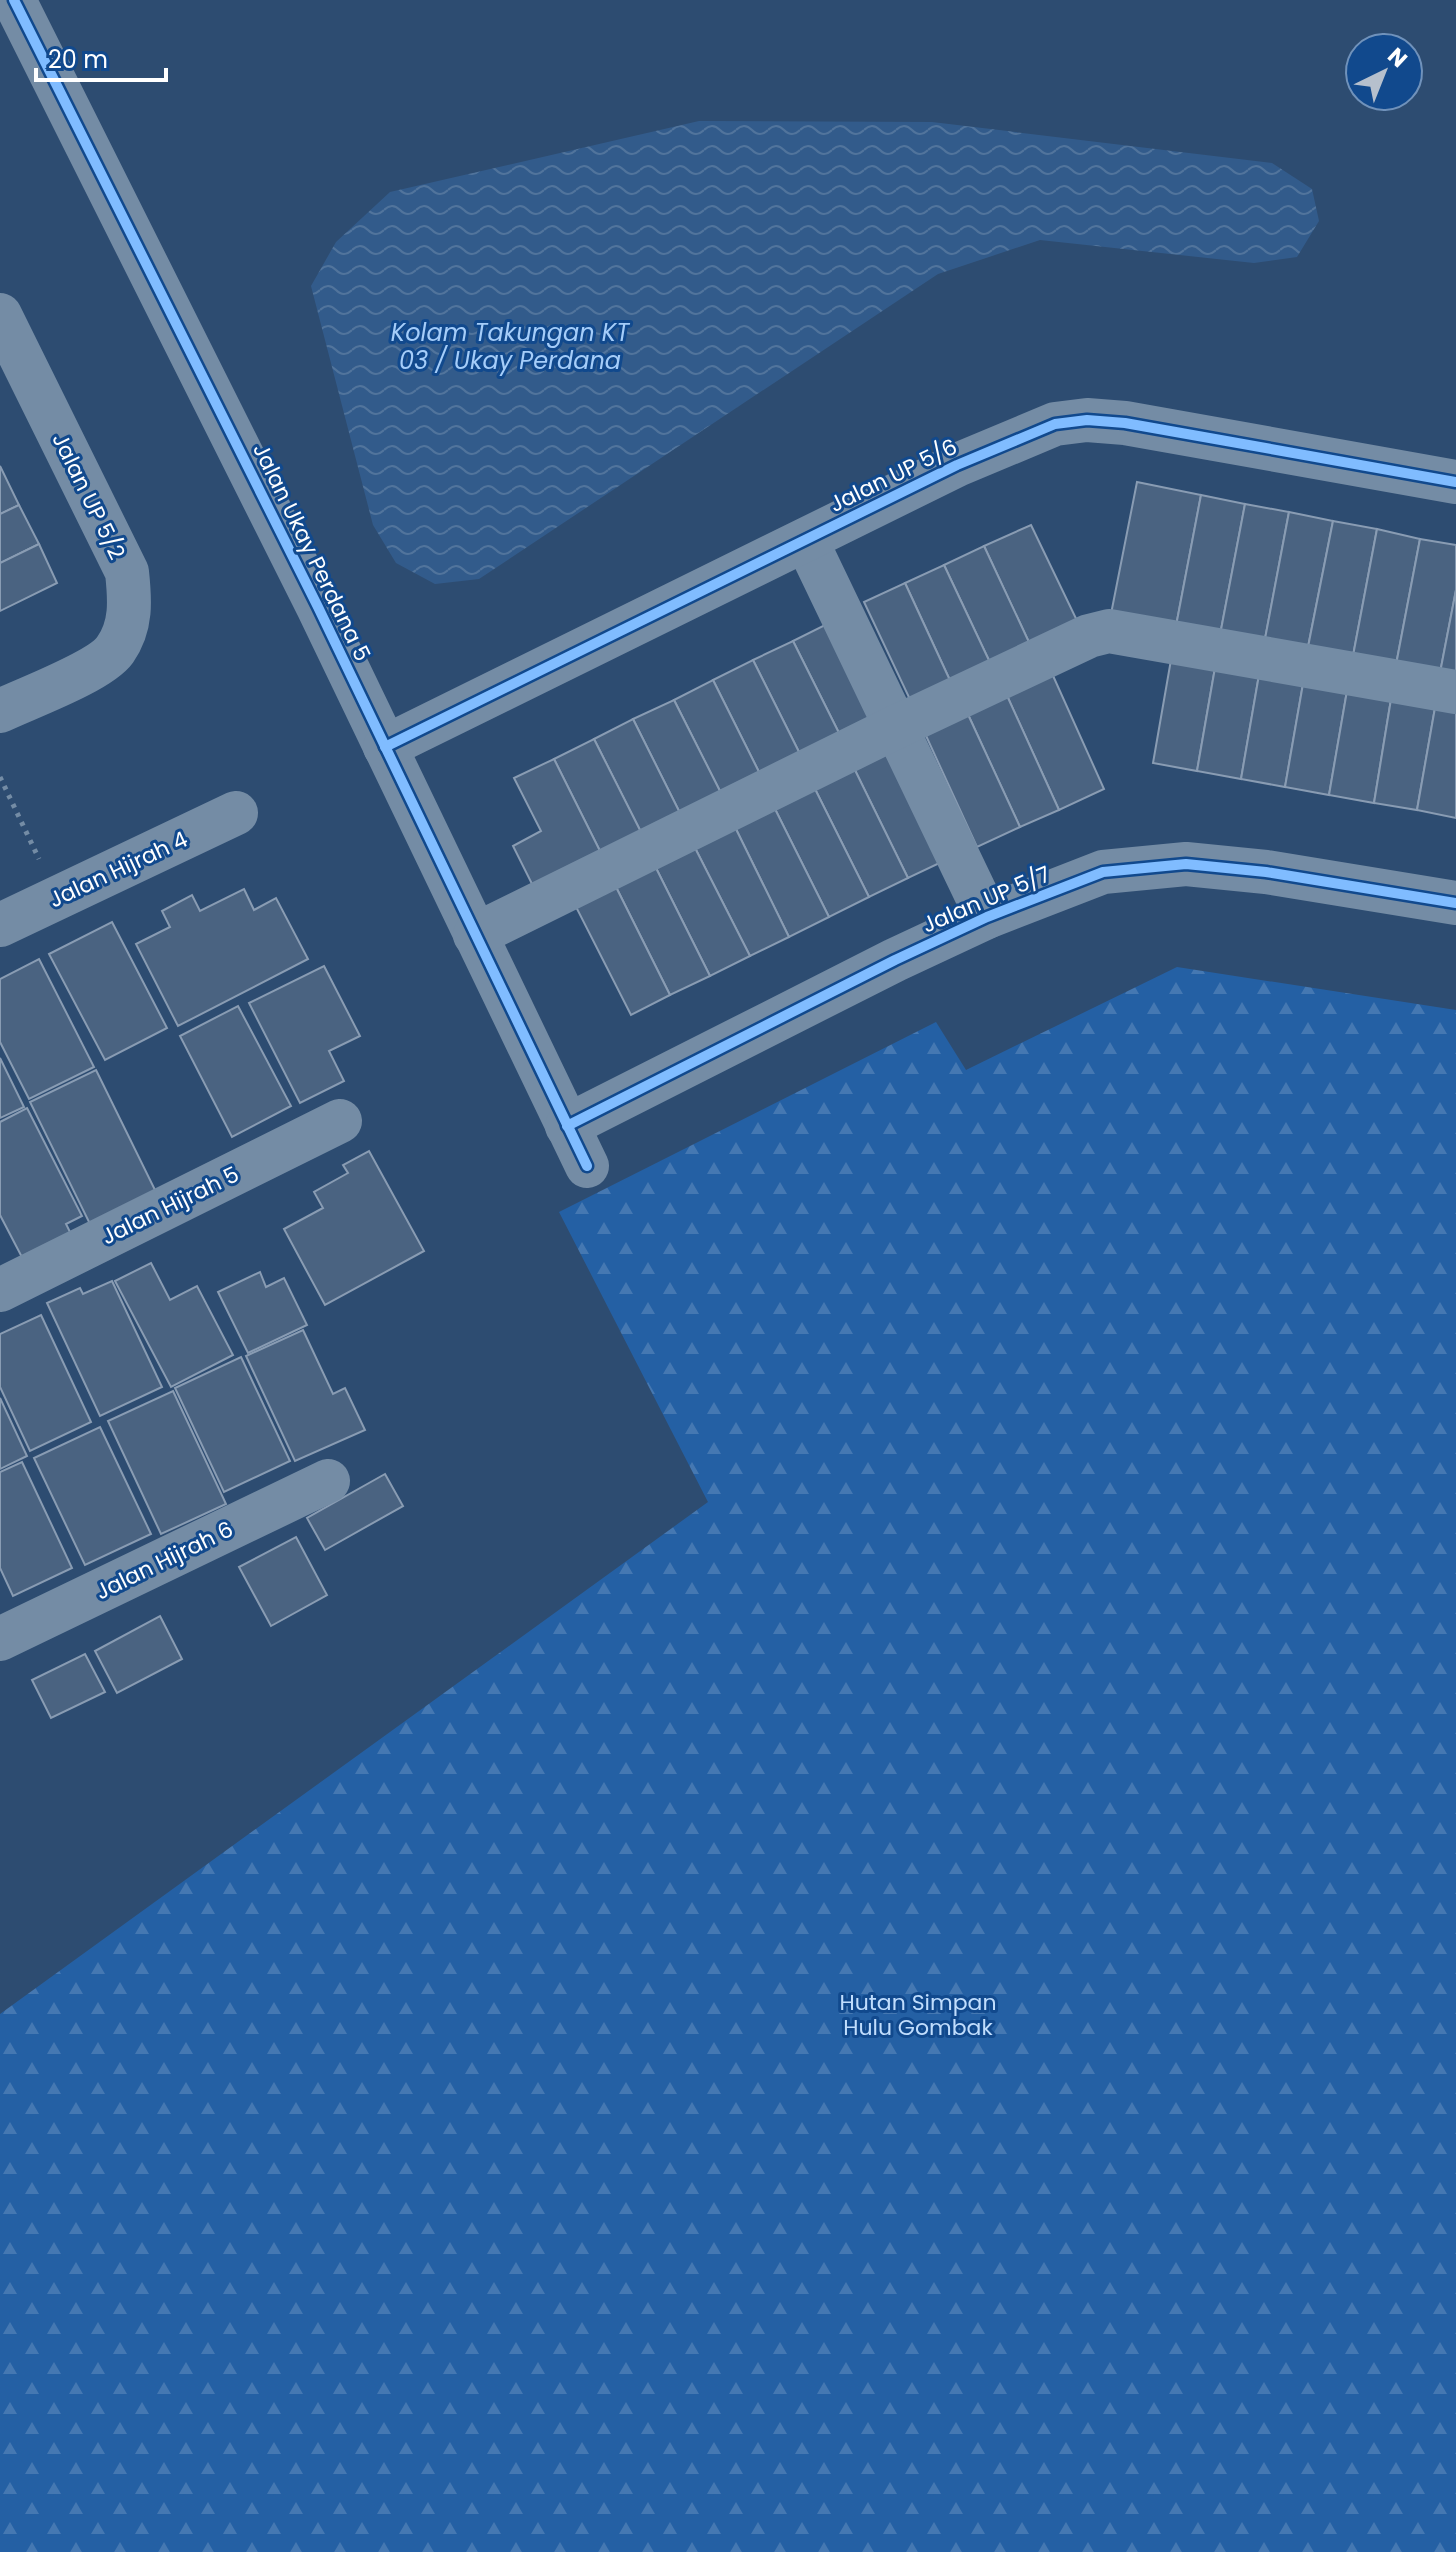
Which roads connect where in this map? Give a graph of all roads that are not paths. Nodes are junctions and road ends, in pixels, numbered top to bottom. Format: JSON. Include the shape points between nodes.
{"nodes":[{"id":1,"x":14,"y":0,"type":"edge"},
{"id":2,"x":0,"y":315,"type":"edge"},
{"id":3,"x":1456,"y":482,"type":"edge"},
{"id":4,"x":806,"y":540,"type":"junction"},
{"id":5,"x":1456,"y":692,"type":"edge"},
{"id":6,"x":0,"y":711,"type":"edge"},
{"id":7,"x":896,"y":727,"type":"junction"},
{"id":8,"x":385,"y":747,"type":"junction"},
{"id":9,"x":236,"y":813,"type":"dead end"},
{"id":10,"x":1456,"y":903,"type":"edge"},
{"id":11,"x":987,"y":917,"type":"junction"},
{"id":12,"x":0,"y":925,"type":"edge"},
{"id":13,"x":475,"y":935,"type":"junction"},
{"id":14,"x":340,"y":1121,"type":"dead end"},
{"id":15,"x":567,"y":1126,"type":"junction"},
{"id":16,"x":587,"y":1166,"type":"dead end"},
{"id":17,"x":0,"y":1290,"type":"edge"},
{"id":18,"x":328,"y":1481,"type":"dead end"},
{"id":19,"x":0,"y":1639,"type":"edge"}],
"edges":[{"from":1,"to":8,"type":"street","name":"Jalan Ukay Perdana 5"},
{"from":2,"to":6,"type":"street","name":"Jalan UP 5/2","via":[[127,572],[130,601],[127,626],[114,652],[93,668]]},
{"from":3,"to":4,"type":"street","name":"Jalan UP 5/6","via":[[1087,420],[1055,424],[957,465]]},
{"from":4,"to":7,"type":"street"},
{"from":4,"to":8,"type":"street","name":"Jalan UP 5/6"},
{"from":5,"to":7,"type":"street","via":[[1109,631]]},
{"from":7,"to":11,"type":"street"},
{"from":7,"to":13,"type":"street"},
{"from":8,"to":13,"type":"street","name":"Jalan Ukay Perdana 5"},
{"from":9,"to":12,"type":"street","name":"Jalan Hijrah 4"},
{"from":10,"to":11,"type":"street","name":"Jalan UP 5/7","via":[[1186,864],[1103,872]]},
{"from":11,"to":15,"type":"street","name":"Jalan UP 5/7"},
{"from":13,"to":15,"type":"street","name":"Jalan Ukay Perdana 5"},
{"from":14,"to":17,"type":"street","name":"Jalan Hijrah 5"},
{"from":15,"to":16,"type":"street","name":"Jalan Ukay Perdana 5"},
{"from":18,"to":19,"type":"street","name":"Jalan Hijrah 6"}]}
